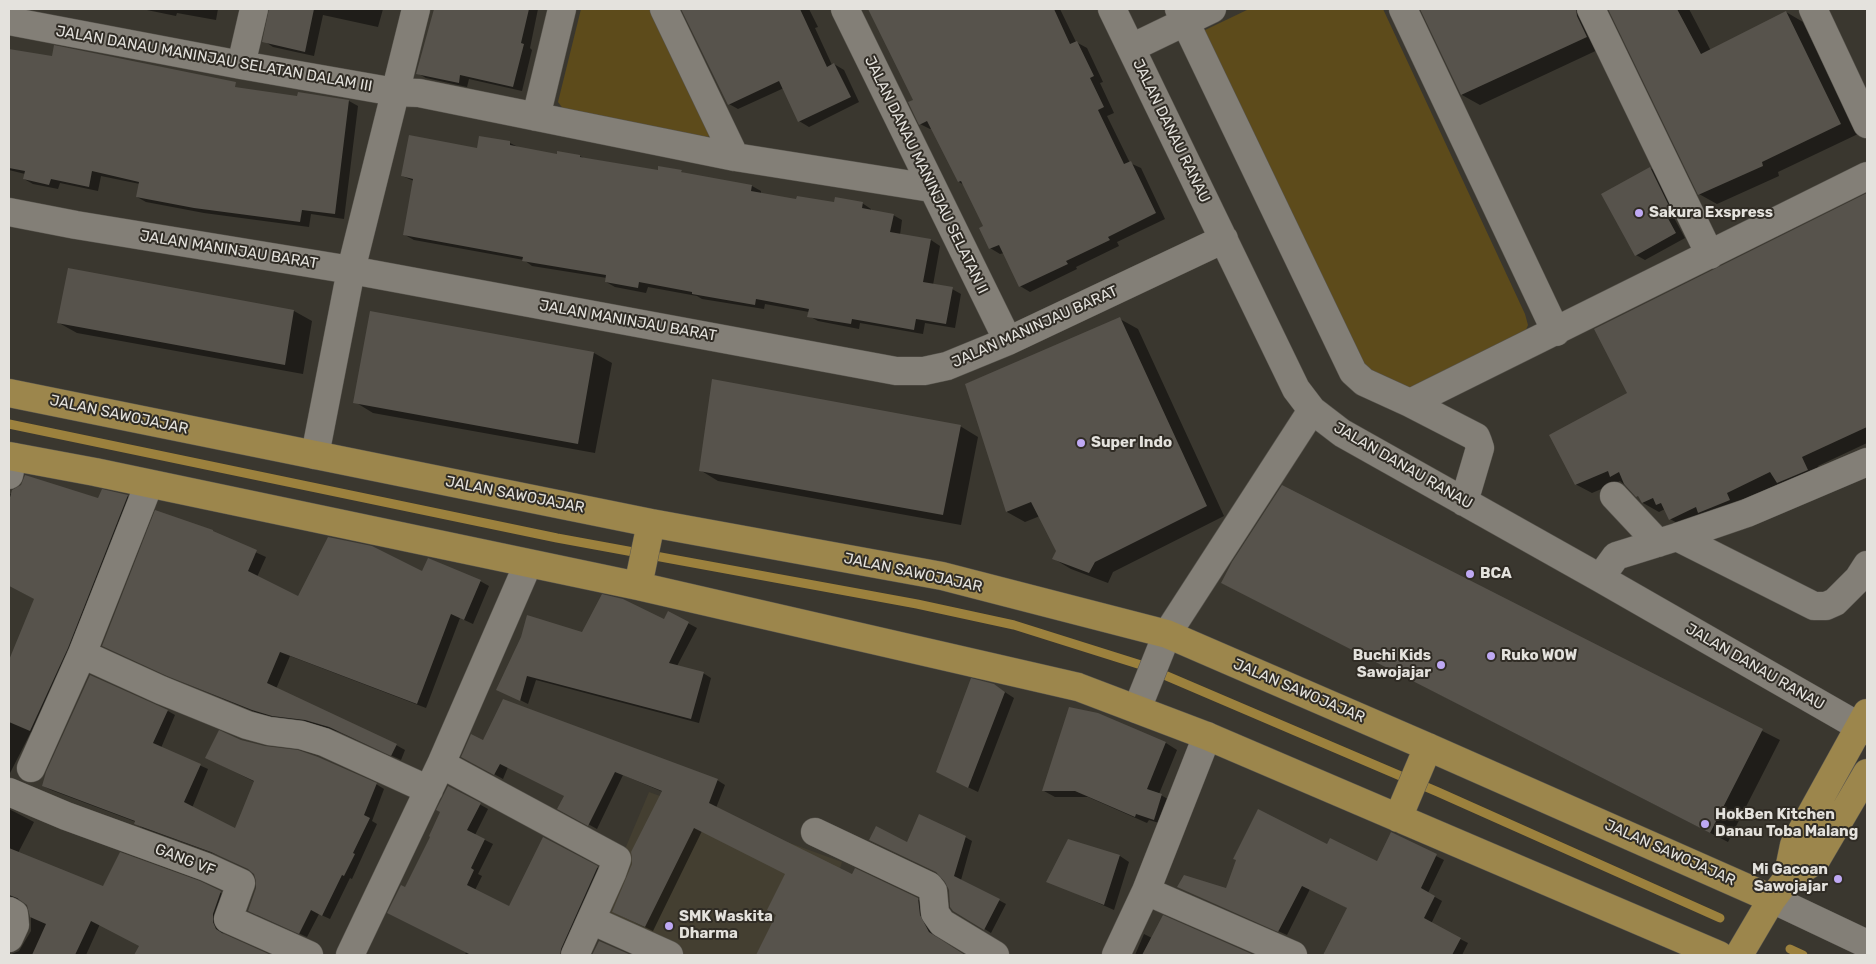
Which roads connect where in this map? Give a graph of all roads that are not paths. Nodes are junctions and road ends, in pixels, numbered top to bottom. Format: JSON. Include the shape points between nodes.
{"nodes":[{"id":1,"x":254,"y":9,"type":"edge"},
{"id":2,"x":416,"y":9,"type":"edge"},
{"id":3,"x":562,"y":9,"type":"edge"},
{"id":4,"x":664,"y":9,"type":"edge"},
{"id":5,"x":845,"y":9,"type":"edge"},
{"id":6,"x":1112,"y":9,"type":"edge"},
{"id":7,"x":1212,"y":9,"type":"edge"},
{"id":8,"x":1403,"y":9,"type":"edge"},
{"id":9,"x":1591,"y":9,"type":"edge"},
{"id":10,"x":1813,"y":9,"type":"edge"},
{"id":11,"x":1182,"y":15,"type":"edge"},
{"id":12,"x":9,"y":21,"type":"edge"},
{"id":13,"x":1131,"y":48,"type":"junction"},
{"id":14,"x":241,"y":65,"type":"junction"},
{"id":15,"x":407,"y":92,"type":"junction"},
{"id":16,"x":536,"y":117,"type":"junction"},
{"id":17,"x":1867,"y":124,"type":"edge"},
{"id":18,"x":735,"y":157,"type":"junction"},
{"id":19,"x":1867,"y":176,"type":"edge"},
{"id":20,"x":931,"y":188,"type":"junction"},
{"id":21,"x":9,"y":212,"type":"edge"},
{"id":22,"x":1224,"y":239,"type":"junction"},
{"id":23,"x":1710,"y":255,"type":"junction"},
{"id":24,"x":351,"y":270,"type":"junction"},
{"id":25,"x":1556,"y":332,"type":"junction"},
{"id":26,"x":1008,"y":341,"type":"junction"},
{"id":27,"x":9,"y":393,"type":"edge"},
{"id":28,"x":1410,"y":403,"type":"junction"},
{"id":29,"x":1312,"y":410,"type":"junction"},
{"id":30,"x":315,"y":455,"type":"junction"},
{"id":31,"x":10,"y":462,"type":"edge"},
{"id":32,"x":1867,"y":462,"type":"edge"},
{"id":33,"x":149,"y":484,"type":"junction"},
{"id":34,"x":1614,"y":496,"type":"dead end"},
{"id":35,"x":1464,"y":502,"type":"junction"},
{"id":36,"x":1668,"y":540,"type":"junction"},
{"id":37,"x":644,"y":555,"type":"junction"},
{"id":38,"x":528,"y":564,"type":"junction"},
{"id":39,"x":1867,"y":565,"type":"edge"},
{"id":40,"x":1600,"y":578,"type":"junction"},
{"id":41,"x":1165,"y":639,"type":"junction"},
{"id":42,"x":82,"y":654,"type":"junction"},
{"id":43,"x":1142,"y":696,"type":"junction"},
{"id":44,"x":1865,"y":724,"type":"edge"},
{"id":45,"x":1208,"y":736,"type":"junction"},
{"id":46,"x":1425,"y":755,"type":"junction"},
{"id":47,"x":441,"y":764,"type":"junction"},
{"id":48,"x":32,"y":768,"type":"dead end"},
{"id":49,"x":1867,"y":773,"type":"edge"},
{"id":50,"x":428,"y":790,"type":"junction"},
{"id":51,"x":9,"y":792,"type":"edge"},
{"id":52,"x":1402,"y":806,"type":"junction"},
{"id":53,"x":816,"y":832,"type":"dead end"},
{"id":54,"x":1146,"y":890,"type":"junction"},
{"id":55,"x":1775,"y":896,"type":"junction"},
{"id":56,"x":9,"y":911,"type":"edge"},
{"id":57,"x":591,"y":920,"type":"junction"},
{"id":58,"x":9,"y":938,"type":"edge"},
{"id":59,"x":1867,"y":944,"type":"edge"},
{"id":60,"x":359,"y":952,"type":"edge"},
{"id":61,"x":309,"y":955,"type":"edge"},
{"id":62,"x":575,"y":955,"type":"edge"},
{"id":63,"x":669,"y":955,"type":"edge"},
{"id":64,"x":995,"y":955,"type":"edge"},
{"id":65,"x":1116,"y":955,"type":"edge"},
{"id":66,"x":1293,"y":955,"type":"edge"},
{"id":67,"x":1719,"y":955,"type":"edge"},
{"id":68,"x":1739,"y":955,"type":"edge"}],
"edges":[{"from":1,"to":14,"type":"street"},
{"from":2,"to":15,"type":"street"},
{"from":3,"to":16,"type":"street"},
{"from":4,"to":18,"type":"street"},
{"from":5,"to":20,"type":"street","name":"JALAN DANAU MANINJAU SELATAN II"},
{"from":6,"to":13,"type":"street","name":"JALAN DANAU RANAU"},
{"from":7,"to":11,"type":"street"},
{"from":8,"to":25,"type":"street"},
{"from":9,"to":23,"type":"street"},
{"from":10,"to":17,"type":"street"},
{"from":11,"to":13,"type":"street"},
{"from":11,"to":28,"type":"street","via":[[1353,372],[1364,382]]},
{"from":12,"to":14,"type":"street","name":"JALAN DANAU MANINJAU SELATAN DALAM III"},
{"from":13,"to":22,"type":"street","name":"JALAN DANAU RANAU"},
{"from":14,"to":15,"type":"street","name":"JALAN DANAU MANINJAU SELATAN DALAM III"},
{"from":15,"to":16,"type":"street","name":"JALAN DANAU MANINJAU SELATAN DALAM III"},
{"from":15,"to":24,"type":"street"},
{"from":16,"to":18,"type":"street","name":"JALAN DANAU MANINJAU SELATAN DALAM III"},
{"from":18,"to":20,"type":"street","name":"JALAN DANAU MANINJAU SELATAN DALAM III"},
{"from":19,"to":23,"type":"street"},
{"from":20,"to":26,"type":"street","name":"JALAN DANAU MANINJAU SELATAN II"},
{"from":21,"to":24,"type":"street","name":"JALAN MANINJAU BARAT"},
{"from":22,"to":26,"type":"street","name":"JALAN MANINJAU BARAT"},
{"from":22,"to":29,"type":"street","name":"JALAN DANAU RANAU","via":[[1296,389]]},
{"from":23,"to":25,"type":"street"},
{"from":24,"to":26,"type":"street","name":"JALAN MANINJAU BARAT","via":[[896,370],[947,366]]},
{"from":24,"to":30,"type":"street"},
{"from":25,"to":28,"type":"street"},
{"from":27,"to":30,"type":"main road","name":"JALAN SAWOJAJAR"},
{"from":28,"to":35,"type":"street","via":[[1476,437],[1480,448]]},
{"from":29,"to":35,"type":"street","name":"JALAN DANAU RANAU","via":[[1342,433]]},
{"from":29,"to":41,"type":"street"},
{"from":30,"to":37,"type":"main road","name":"JALAN SAWOJAJAR"},
{"from":31,"to":33,"type":"main road","name":"JALAN SAWOJAJAR"},
{"from":32,"to":36,"type":"street","via":[[1747,514]]},
{"from":33,"to":38,"type":"main road","name":"JALAN SAWOJAJAR"},
{"from":33,"to":42,"type":"street"},
{"from":34,"to":36,"type":"street"},
{"from":35,"to":40,"type":"street","name":"JALAN DANAU RANAU"},
{"from":36,"to":39,"type":"street","via":[[1814,606],[1835,602]]},
{"from":36,"to":40,"type":"street","via":[[1616,556]]},
{"from":37,"to":38,"type":"main road","name":"JALAN SAWOJAJAR"},
{"from":37,"to":41,"type":"main road","name":"JALAN SAWOJAJAR","via":[[942,576]]},
{"from":37,"to":43,"type":"main road","name":"JALAN SAWOJAJAR","via":[[1078,687]]},
{"from":38,"to":47,"type":"street"},
{"from":40,"to":44,"type":"street","name":"JALAN DANAU RANAU"},
{"from":41,"to":43,"type":"street"},
{"from":41,"to":46,"type":"main road","name":"JALAN SAWOJAJAR"},
{"from":42,"to":48,"type":"street"},
{"from":42,"to":50,"type":"street","via":[[247,725],[324,742]]},
{"from":43,"to":45,"type":"main road","name":"JALAN SAWOJAJAR"},
{"from":44,"to":55,"type":"main road","via":[[1794,845]]},
{"from":45,"to":52,"type":"main road","name":"JALAN SAWOJAJAR"},
{"from":45,"to":54,"type":"street"},
{"from":46,"to":52,"type":"main road"},
{"from":46,"to":55,"type":"main road","name":"JALAN SAWOJAJAR"},
{"from":47,"to":50,"type":"street"},
{"from":47,"to":57,"type":"street","via":[[617,859]]},
{"from":49,"to":55,"type":"main road","via":[[1816,860]]},
{"from":50,"to":60,"type":"street"},
{"from":51,"to":61,"type":"street","name":"GANG VF","via":[[241,883],[228,919]]},
{"from":52,"to":67,"type":"main road","name":"JALAN SAWOJAJAR"},
{"from":53,"to":64,"type":"street","via":[[929,886],[933,890],[935,913],[942,923]]},
{"from":54,"to":65,"type":"street"},
{"from":54,"to":66,"type":"street"},
{"from":55,"to":59,"type":"street"},
{"from":55,"to":68,"type":"main road"},
{"from":56,"to":58,"type":"street","via":[[14,914],[15,925]]},
{"from":57,"to":62,"type":"street"},
{"from":57,"to":63,"type":"street"}]}
